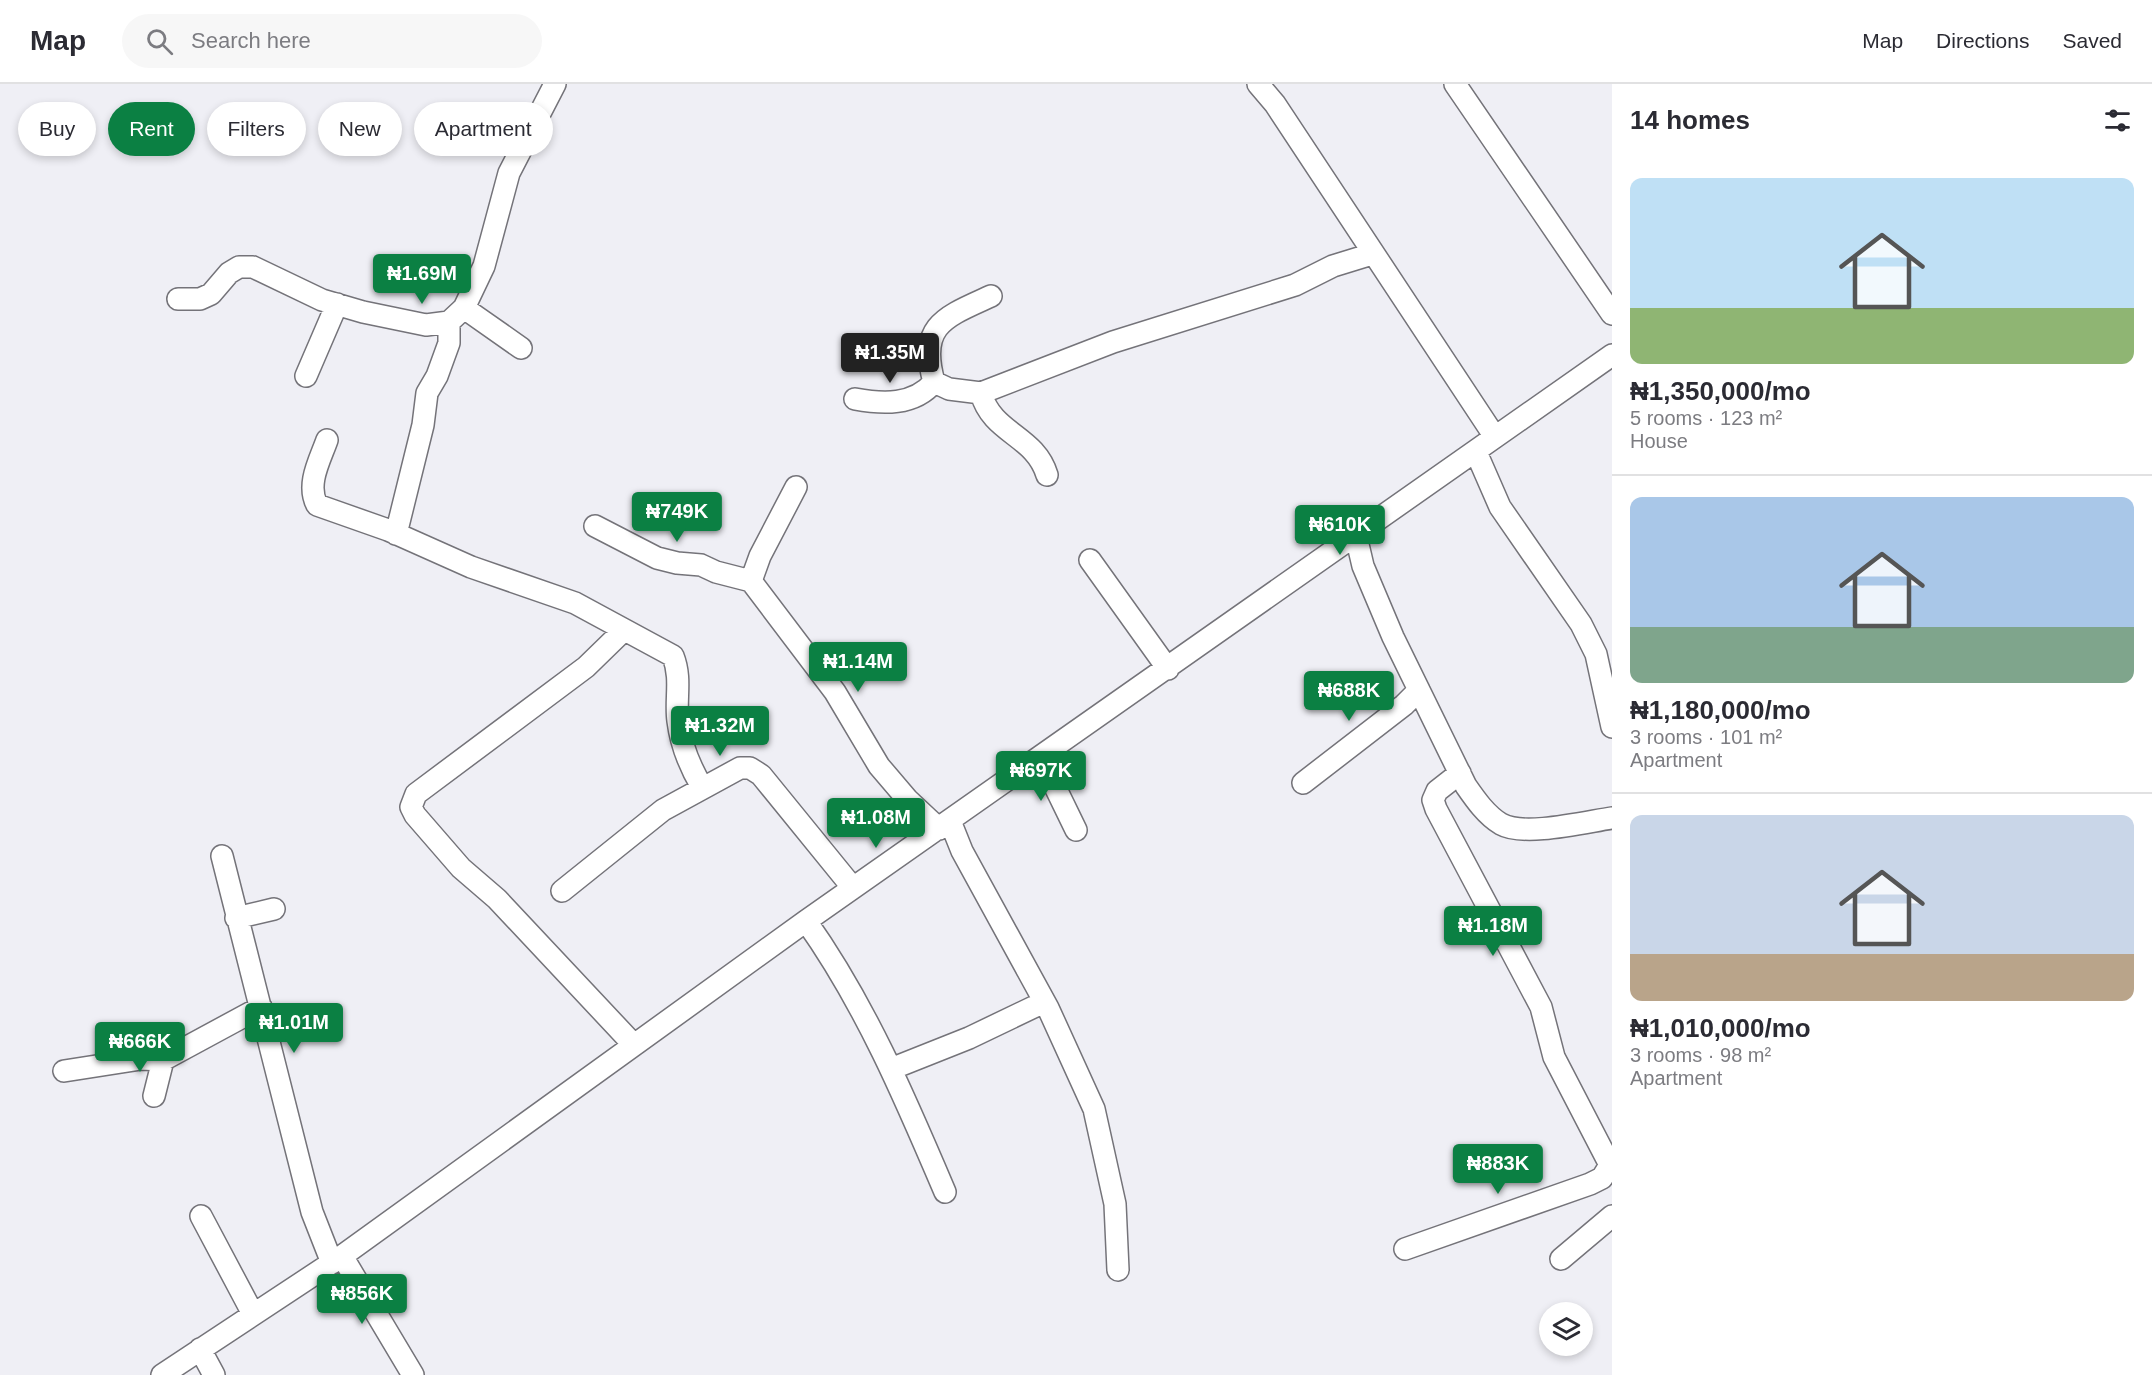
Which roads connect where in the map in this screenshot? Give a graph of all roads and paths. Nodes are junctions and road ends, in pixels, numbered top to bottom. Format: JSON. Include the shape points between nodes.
{"nodes":[{"id":1,"x":555,"y":84,"type":"edge"},
{"id":2,"x":1258,"y":84,"type":"edge"},
{"id":3,"x":1455,"y":84,"type":"edge"},
{"id":4,"x":1372,"y":254,"type":"junction"},
{"id":5,"x":991,"y":296,"type":"dead end"},
{"id":6,"x":178,"y":299,"type":"dead end"},
{"id":7,"x":337,"y":304,"type":"junction"},
{"id":8,"x":464,"y":308,"type":"junction"},
{"id":9,"x":1612,"y":315,"type":"edge"},
{"id":10,"x":448,"y":322,"type":"junction"},
{"id":11,"x":521,"y":348,"type":"dead end"},
{"id":12,"x":1612,"y":355,"type":"edge"},
{"id":13,"x":306,"y":376,"type":"dead end"},
{"id":14,"x":934,"y":382,"type":"junction"},
{"id":15,"x":981,"y":393,"type":"junction"},
{"id":16,"x":855,"y":399,"type":"dead end"},
{"id":17,"x":1496,"y":437,"type":"junction"},
{"id":18,"x":327,"y":440,"type":"dead end"},
{"id":19,"x":1476,"y":452,"type":"junction"},
{"id":20,"x":1047,"y":475,"type":"dead end"},
{"id":21,"x":796,"y":487,"type":"dead end"},
{"id":22,"x":595,"y":526,"type":"dead end"},
{"id":23,"x":396,"y":534,"type":"junction"},
{"id":24,"x":1356,"y":536,"type":"junction"},
{"id":25,"x":1335,"y":551,"type":"junction"},
{"id":26,"x":1090,"y":560,"type":"dead end"},
{"id":27,"x":1363,"y":566,"type":"junction"},
{"id":28,"x":751,"y":581,"type":"junction"},
{"id":29,"x":624,"y":630,"type":"junction"},
{"id":30,"x":1168,"y":669,"type":"junction"},
{"id":31,"x":1419,"y":690,"type":"junction"},
{"id":32,"x":1612,"y":727,"type":"edge"},
{"id":33,"x":1041,"y":758,"type":"junction"},
{"id":34,"x":1460,"y":773,"type":"junction"},
{"id":35,"x":1303,"y":783,"type":"dead end"},
{"id":36,"x":702,"y":787,"type":"junction"},
{"id":37,"x":1612,"y":818,"type":"edge"},
{"id":38,"x":944,"y":825,"type":"junction"},
{"id":39,"x":1076,"y":830,"type":"dead end"},
{"id":40,"x":222,"y":856,"type":"dead end"},
{"id":41,"x":853,"y":888,"type":"junction"},
{"id":42,"x":562,"y":891,"type":"dead end"},
{"id":43,"x":273,"y":909,"type":"dead end"},
{"id":44,"x":236,"y":918,"type":"junction"},
{"id":45,"x":806,"y":921,"type":"junction"},
{"id":46,"x":1044,"y":1002,"type":"junction"},
{"id":47,"x":261,"y":1007,"type":"junction"},
{"id":48,"x":633,"y":1044,"type":"junction"},
{"id":49,"x":163,"y":1060,"type":"junction"},
{"id":50,"x":891,"y":1069,"type":"junction"},
{"id":51,"x":64,"y":1071,"type":"dead end"},
{"id":52,"x":154,"y":1096,"type":"dead end"},
{"id":53,"x":1610,"y":1172,"type":"edge"},
{"id":54,"x":945,"y":1192,"type":"dead end"},
{"id":55,"x":201,"y":1216,"type":"dead end"},
{"id":56,"x":1612,"y":1216,"type":"edge"},
{"id":57,"x":1405,"y":1249,"type":"dead end"},
{"id":58,"x":337,"y":1259,"type":"junction"},
{"id":59,"x":1561,"y":1259,"type":"dead end"},
{"id":60,"x":1118,"y":1270,"type":"dead end"},
{"id":61,"x":253,"y":1314,"type":"junction"},
{"id":62,"x":200,"y":1349,"type":"junction"},
{"id":63,"x":162,"y":1375,"type":"edge"},
{"id":64,"x":214,"y":1375,"type":"edge"},
{"id":65,"x":413,"y":1375,"type":"edge"}],
"edges":[{"from":1,"to":8,"type":"street","via":[[509,173],[484,266]]},
{"from":2,"to":4,"type":"street"},
{"from":3,"to":9,"type":"street"},
{"from":4,"to":15,"type":"street","via":[[1333,266],[1295,285],[1113,342]]},
{"from":4,"to":17,"type":"street"},
{"from":5,"to":14,"type":"street","via":[[951,314],[937,325],[928,343]]},
{"from":6,"to":7,"type":"street","via":[[200,299],[211,294],[239,267],[263,270]]},
{"from":7,"to":10,"type":"street","via":[[395,321],[426,325]]},
{"from":7,"to":13,"type":"street"},
{"from":8,"to":10,"type":"street"},
{"from":8,"to":11,"type":"street"},
{"from":10,"to":23,"type":"street","via":[[448,343],[427,393]]},
{"from":12,"to":17,"type":"street"},
{"from":14,"to":15,"type":"street","via":[[949,389]]},
{"from":14,"to":16,"type":"street","via":[[912,398],[894,403]]},
{"from":15,"to":20,"type":"street","via":[[992,416],[1005,431],[1025,441],[1043,463]]},
{"from":17,"to":19,"type":"street"},
{"from":18,"to":23,"type":"street","via":[[313,480],[312,495],[317,505]]},
{"from":19,"to":24,"type":"street"},
{"from":19,"to":32,"type":"street","via":[[1500,507],[1581,624],[1596,654]]},
{"from":21,"to":28,"type":"street"},
{"from":22,"to":28,"type":"street","via":[[657,558],[701,565]]},
{"from":23,"to":29,"type":"street","via":[[471,567],[575,603]]},
{"from":24,"to":25,"type":"street"},
{"from":24,"to":27,"type":"street"},
{"from":25,"to":27,"type":"street"},
{"from":25,"to":30,"type":"street"},
{"from":26,"to":30,"type":"street"},
{"from":27,"to":31,"type":"street"},
{"from":28,"to":38,"type":"street","via":[[835,692],[879,766],[908,800]]},
{"from":29,"to":36,"type":"street","via":[[673,656],[679,675],[678,720],[682,742]]},
{"from":29,"to":48,"type":"street","via":[[586,667],[416,794],[411,807],[461,868],[497,899]]},
{"from":30,"to":33,"type":"street"},
{"from":31,"to":34,"type":"street"},
{"from":31,"to":35,"type":"street"},
{"from":33,"to":38,"type":"street"},
{"from":33,"to":39,"type":"street"},
{"from":34,"to":37,"type":"street","via":[[1478,804],[1502,825],[1528,829]]},
{"from":34,"to":53,"type":"street","via":[[1437,791],[1433,800],[1436,809],[1541,1006],[1554,1057],[1607,1156]]},
{"from":36,"to":41,"type":"street","via":[[740,768],[750,768],[761,775]]},
{"from":36,"to":42,"type":"street","via":[[663,810]]},
{"from":38,"to":41,"type":"street"},
{"from":38,"to":46,"type":"street"},
{"from":40,"to":44,"type":"street"},
{"from":41,"to":45,"type":"street"},
{"from":43,"to":44,"type":"street"},
{"from":44,"to":47,"type":"street"},
{"from":45,"to":48,"type":"street"},
{"from":45,"to":50,"type":"street","via":[[837,964]]},
{"from":46,"to":50,"type":"street"},
{"from":46,"to":60,"type":"street","via":[[1094,1109],[1115,1204]]},
{"from":47,"to":49,"type":"street"},
{"from":47,"to":58,"type":"street","via":[[312,1212]]},
{"from":48,"to":58,"type":"street"},
{"from":49,"to":51,"type":"street","via":[[141,1059]]},
{"from":49,"to":52,"type":"street"},
{"from":50,"to":54,"type":"street"},
{"from":53,"to":57,"type":"street","via":[[1590,1184]]},
{"from":55,"to":61,"type":"street"},
{"from":56,"to":59,"type":"street"},
{"from":58,"to":61,"type":"street"},
{"from":58,"to":65,"type":"street"},
{"from":61,"to":62,"type":"street"},
{"from":62,"to":63,"type":"street"},
{"from":62,"to":64,"type":"street"}]}
